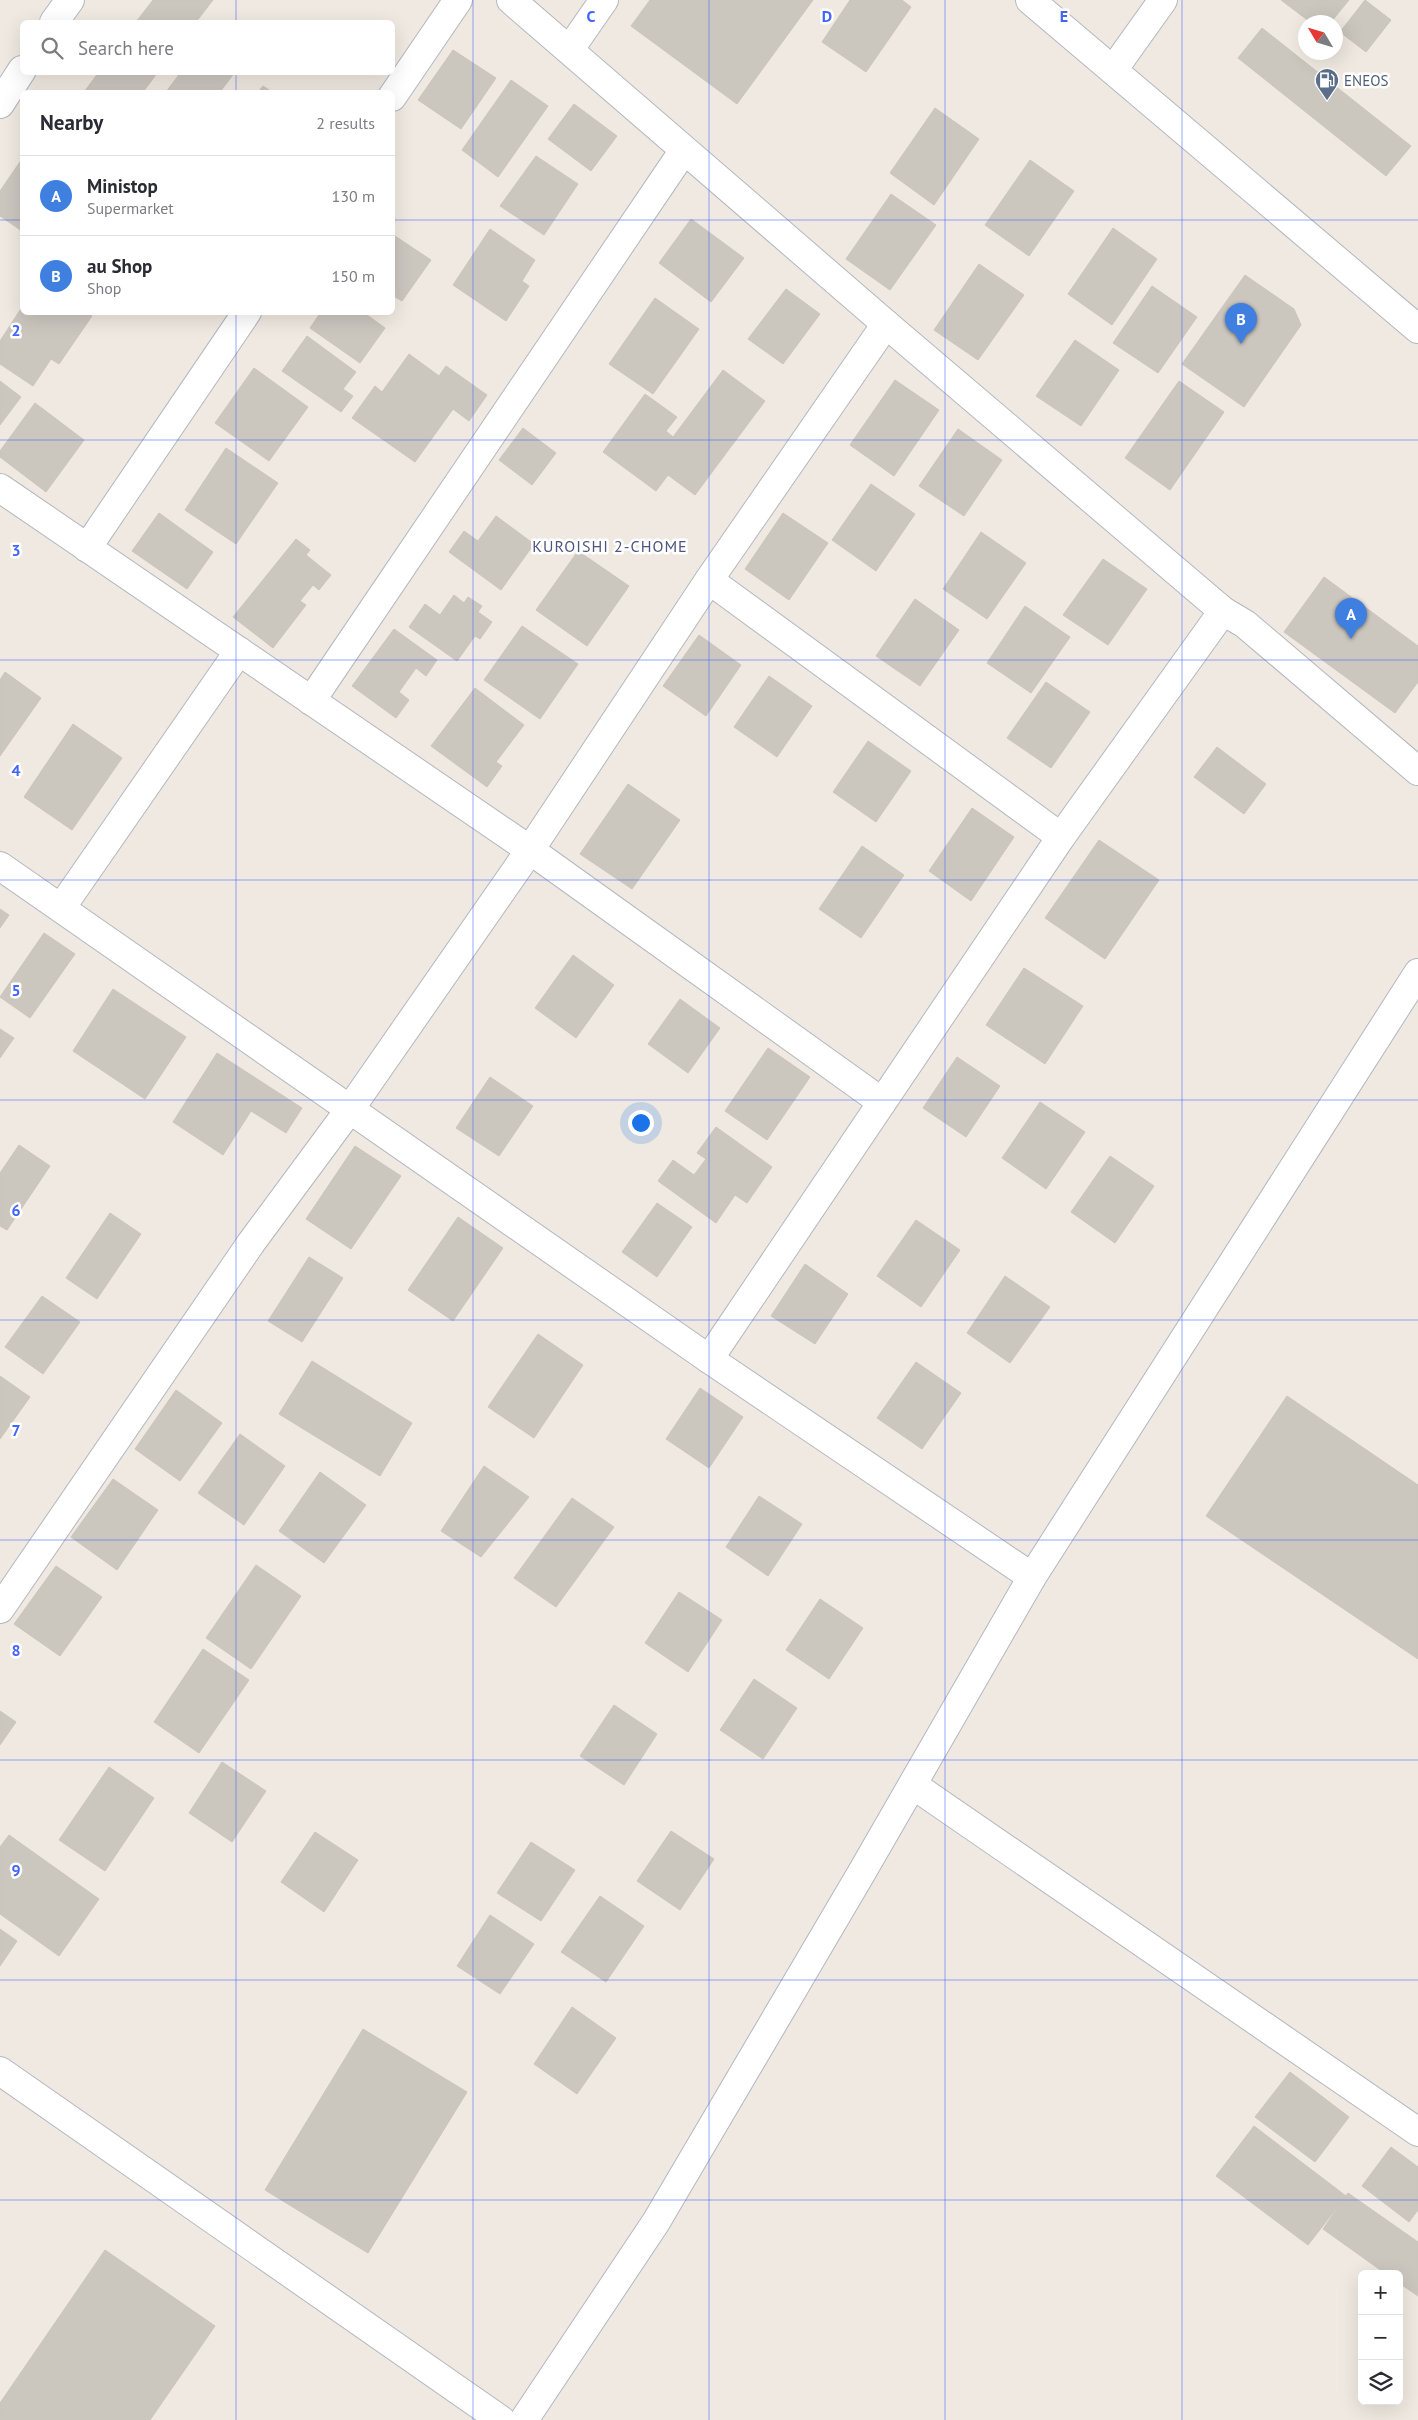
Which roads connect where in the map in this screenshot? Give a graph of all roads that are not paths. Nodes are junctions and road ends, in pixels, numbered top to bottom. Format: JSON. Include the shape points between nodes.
{"nodes":[{"id":1,"x":70,"y":0,"type":"edge"},
{"id":2,"x":458,"y":0,"type":"edge"},
{"id":3,"x":511,"y":0,"type":"edge"},
{"id":4,"x":604,"y":0,"type":"edge"},
{"id":5,"x":1030,"y":0,"type":"edge"},
{"id":6,"x":1164,"y":0,"type":"edge"},
{"id":7,"x":55,"y":20,"type":"edge"},
{"id":8,"x":570,"y":49,"type":"junction"},
{"id":9,"x":1112,"y":70,"type":"junction"},
{"id":10,"x":20,"y":73,"type":"edge"},
{"id":11,"x":395,"y":92,"type":"edge"},
{"id":12,"x":0,"y":104,"type":"edge"},
{"id":13,"x":684,"y":150,"type":"junction"},
{"id":14,"x":244,"y":315,"type":"edge"},
{"id":15,"x":886,"y":324,"type":"junction"},
{"id":16,"x":1418,"y":329,"type":"edge"},
{"id":17,"x":0,"y":488,"type":"edge"},
{"id":18,"x":88,"y":548,"type":"junction"},
{"id":19,"x":710,"y":580,"type":"junction"},
{"id":20,"x":1223,"y":611,"type":"junction"},
{"id":21,"x":238,"y":651,"type":"junction"},
{"id":22,"x":311,"y":700,"type":"junction"},
{"id":23,"x":1418,"y":770,"type":"edge"},
{"id":24,"x":1061,"y":836,"type":"junction"},
{"id":25,"x":530,"y":850,"type":"junction"},
{"id":26,"x":0,"y":866,"type":"edge"},
{"id":27,"x":61,"y":908,"type":"junction"},
{"id":28,"x":1416,"y":981,"type":"edge"},
{"id":29,"x":882,"y":1102,"type":"junction"},
{"id":30,"x":350,"y":1109,"type":"junction"},
{"id":31,"x":709,"y":1359,"type":"junction"},
{"id":32,"x":1032,"y":1577,"type":"junction"},
{"id":33,"x":0,"y":1608,"type":"edge"},
{"id":34,"x":913,"y":1785,"type":"junction"},
{"id":35,"x":0,"y":2071,"type":"edge"},
{"id":36,"x":1418,"y":2132,"type":"edge"},
{"id":37,"x":501,"y":2420,"type":"edge"},
{"id":38,"x":524,"y":2420,"type":"edge"}],
"edges":[{"from":1,"to":7,"type":"street"},
{"from":2,"to":11,"type":"street"},
{"from":3,"to":8,"type":"street"},
{"from":4,"to":8,"type":"street"},
{"from":5,"to":9,"type":"street"},
{"from":6,"to":9,"type":"street"},
{"from":8,"to":13,"type":"street"},
{"from":9,"to":16,"type":"street"},
{"from":10,"to":12,"type":"street"},
{"from":13,"to":15,"type":"street"},
{"from":13,"to":22,"type":"street"},
{"from":14,"to":18,"type":"street"},
{"from":15,"to":19,"type":"street"},
{"from":15,"to":20,"type":"street"},
{"from":17,"to":18,"type":"street"},
{"from":18,"to":21,"type":"street"},
{"from":19,"to":24,"type":"street"},
{"from":19,"to":25,"type":"street"},
{"from":20,"to":23,"type":"street","via":[[1245,624]]},
{"from":20,"to":24,"type":"street"},
{"from":21,"to":22,"type":"street"},
{"from":21,"to":27,"type":"street"},
{"from":22,"to":25,"type":"street"},
{"from":24,"to":29,"type":"street"},
{"from":25,"to":29,"type":"street"},
{"from":25,"to":30,"type":"street"},
{"from":26,"to":27,"type":"street"},
{"from":27,"to":30,"type":"street"},
{"from":28,"to":32,"type":"street"},
{"from":29,"to":31,"type":"street"},
{"from":30,"to":31,"type":"street"},
{"from":30,"to":33,"type":"street","via":[[251,1243]]},
{"from":31,"to":32,"type":"street"},
{"from":32,"to":34,"type":"street"},
{"from":34,"to":36,"type":"street"},
{"from":34,"to":38,"type":"street","via":[[656,2222]]},
{"from":35,"to":37,"type":"street"}]}
